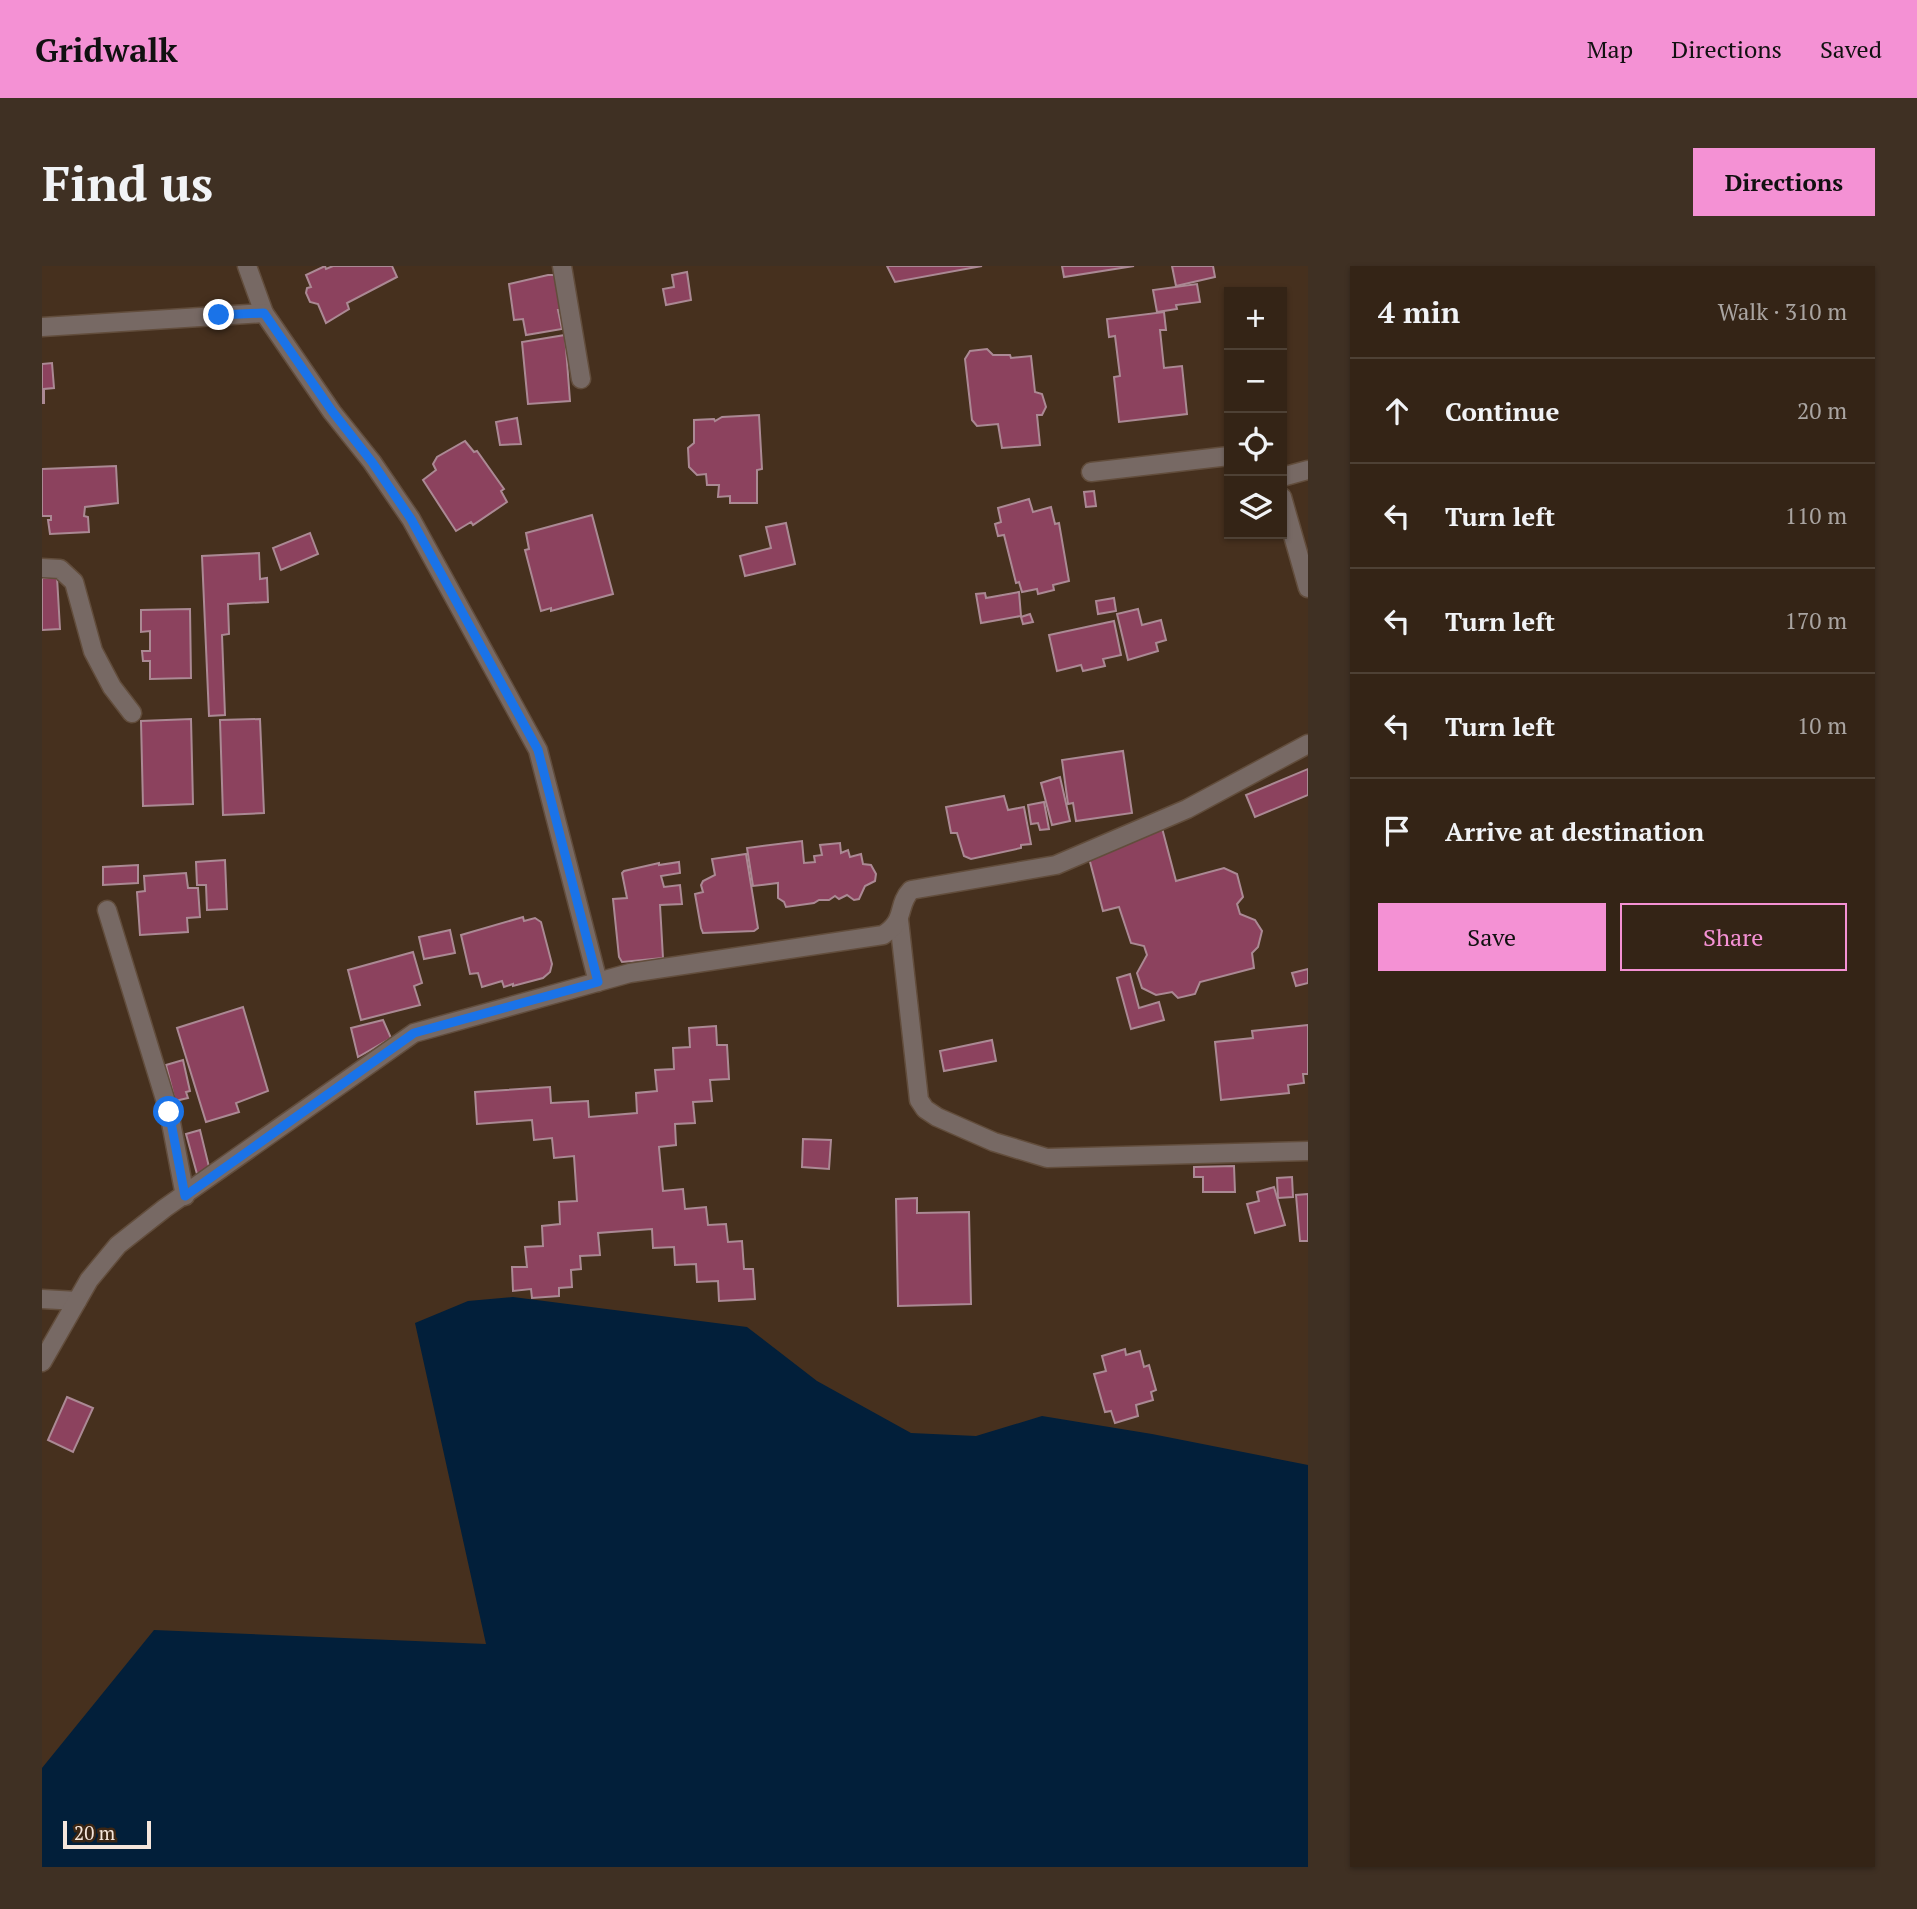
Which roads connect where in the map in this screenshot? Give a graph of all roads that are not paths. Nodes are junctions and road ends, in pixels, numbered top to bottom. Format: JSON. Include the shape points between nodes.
{"nodes":[{"id":1,"x":247,"y":266,"type":"edge"},
{"id":2,"x":562,"y":266,"type":"edge"},
{"id":3,"x":264,"y":313,"type":"junction"},
{"id":4,"x":42,"y":327,"type":"edge"},
{"id":5,"x":581,"y":379,"type":"dead end"},
{"id":6,"x":1224,"y":457,"type":"edge"},
{"id":7,"x":1308,"y":470,"type":"edge"},
{"id":8,"x":1091,"y":472,"type":"dead end"},
{"id":9,"x":1286,"y":476,"type":"edge"},
{"id":10,"x":1287,"y":514,"type":"edge"},
{"id":11,"x":42,"y":568,"type":"edge"},
{"id":12,"x":1308,"y":588,"type":"edge"},
{"id":13,"x":132,"y":713,"type":"dead end"},
{"id":14,"x":1308,"y":744,"type":"edge"},
{"id":15,"x":107,"y":909,"type":"dead end"},
{"id":16,"x":900,"y":920,"type":"junction"},
{"id":17,"x":598,"y":982,"type":"junction"},
{"id":18,"x":1308,"y":1152,"type":"edge"},
{"id":19,"x":185,"y":1196,"type":"junction"},
{"id":20,"x":42,"y":1299,"type":"edge"},
{"id":21,"x":77,"y":1301,"type":"junction"},
{"id":22,"x":42,"y":1362,"type":"edge"}],
"edges":[{"from":1,"to":3,"type":"street"},
{"from":2,"to":5,"type":"street"},
{"from":3,"to":4,"type":"street"},
{"from":3,"to":17,"type":"street","via":[[411,519],[538,750]]},
{"from":6,"to":8,"type":"street"},
{"from":7,"to":9,"type":"street"},
{"from":10,"to":12,"type":"street"},
{"from":11,"to":13,"type":"street","via":[[60,569],[74,582],[93,651]]},
{"from":14,"to":16,"type":"street","via":[[1187,809],[1056,864],[911,890]]},
{"from":15,"to":19,"type":"street","via":[[169,1112]]},
{"from":16,"to":17,"type":"street","via":[[883,935],[629,972]]},
{"from":16,"to":18,"type":"street","via":[[919,1100],[937,1117],[994,1142],[1047,1158]]},
{"from":17,"to":19,"type":"street","via":[[414,1033]]},
{"from":19,"to":21,"type":"street","via":[[118,1245]]},
{"from":20,"to":21,"type":"street"},
{"from":21,"to":22,"type":"street"}]}
